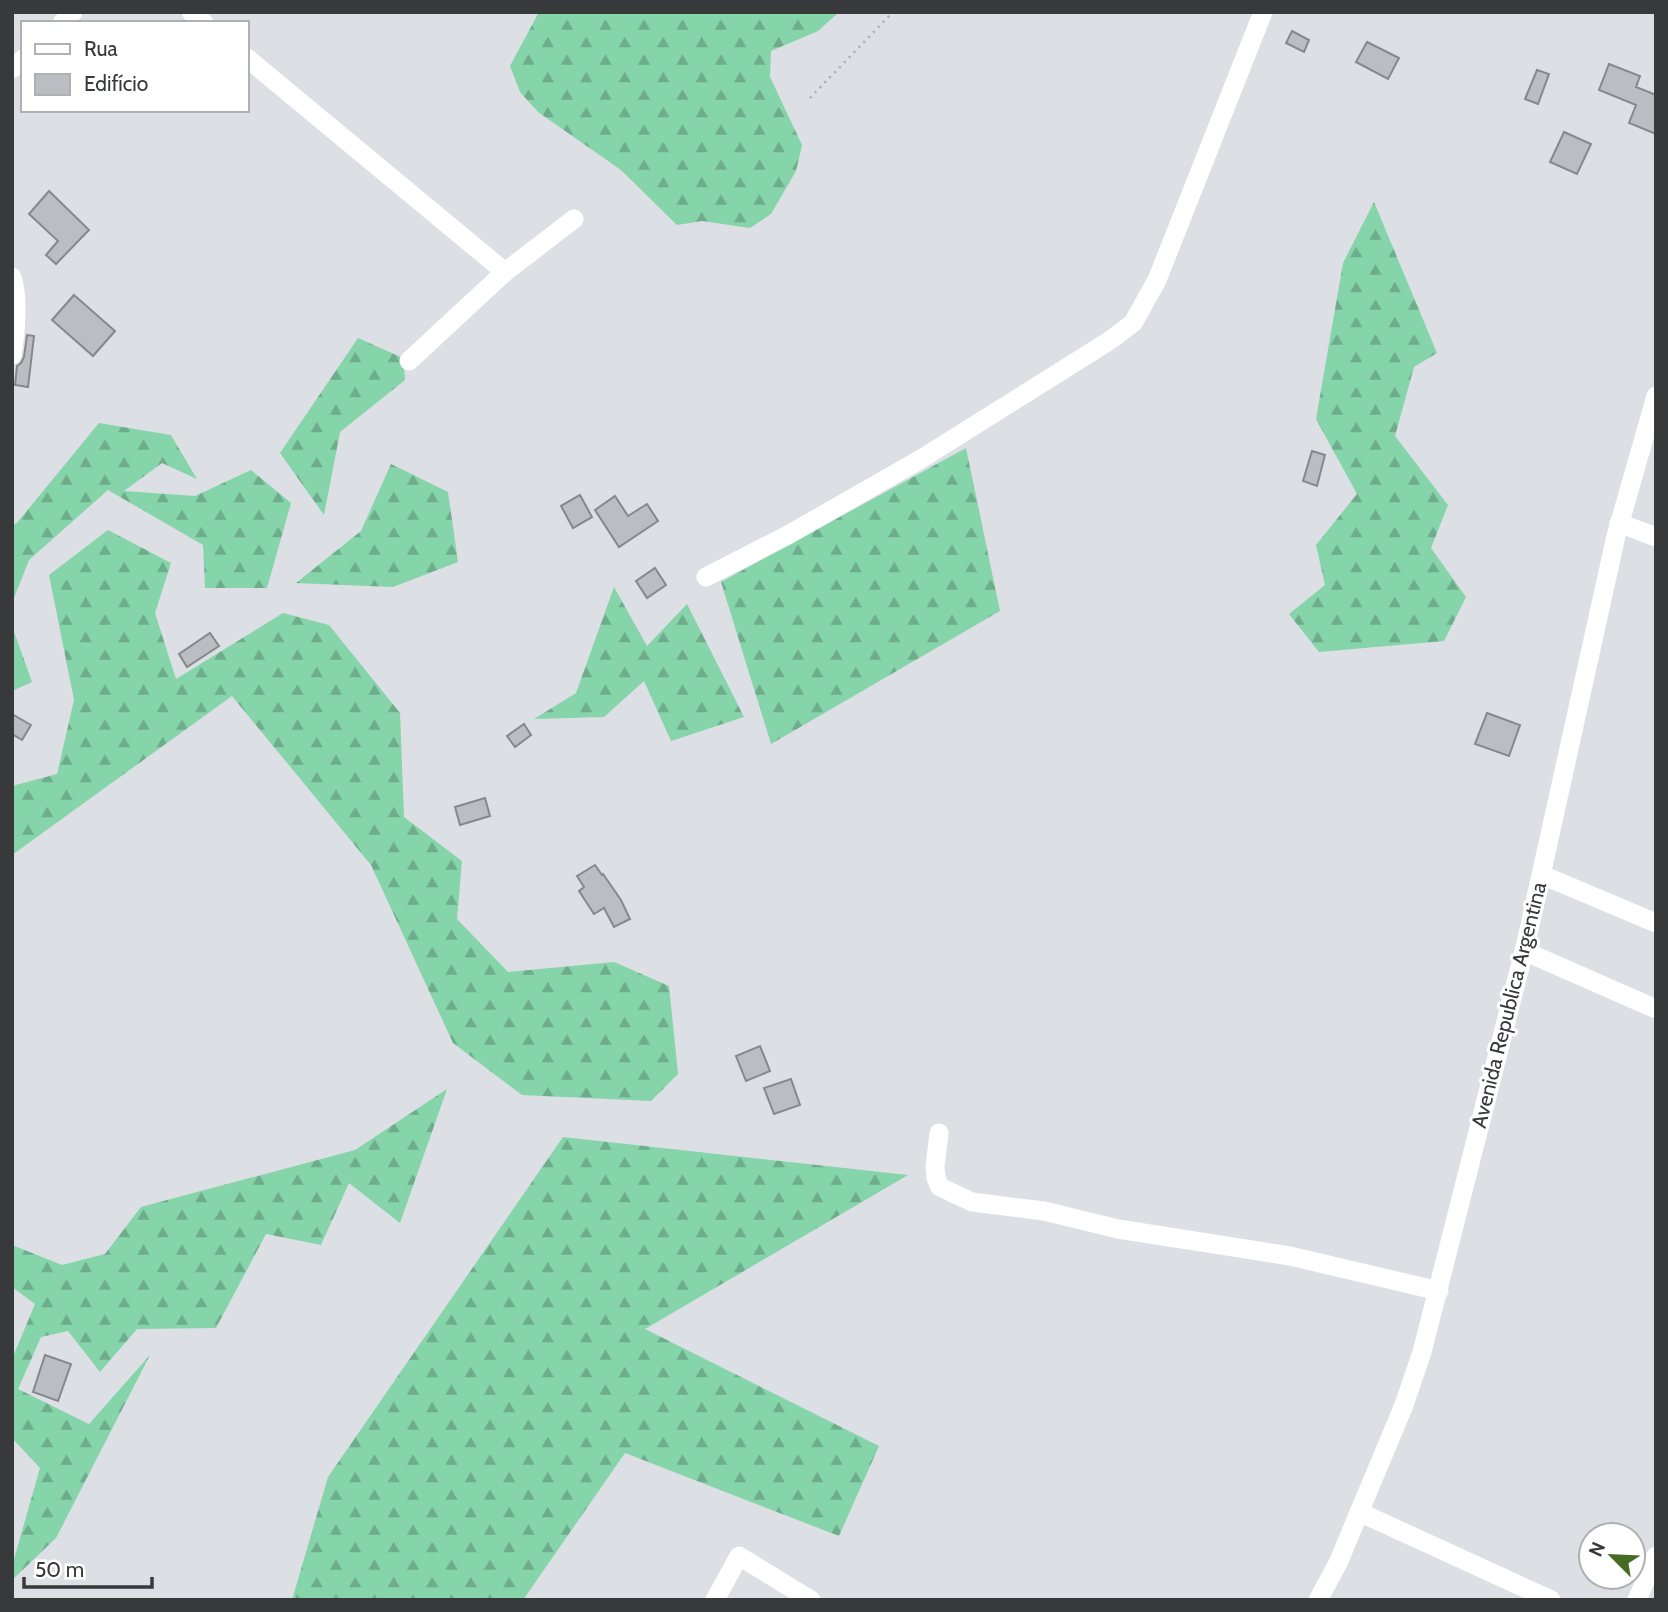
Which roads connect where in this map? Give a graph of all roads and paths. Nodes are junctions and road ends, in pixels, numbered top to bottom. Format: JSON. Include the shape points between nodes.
{"nodes":[{"id":1,"x":893,"y":12,"type":"edge"},
{"id":2,"x":1263,"y":12,"type":"edge"},
{"id":3,"x":248,"y":59,"type":"edge"},
{"id":4,"x":810,"y":98,"type":"dead end"},
{"id":5,"x":573,"y":219,"type":"dead end"},
{"id":6,"x":505,"y":272,"type":"junction"},
{"id":7,"x":12,"y":276,"type":"edge"},
{"id":8,"x":12,"y":355,"type":"edge"},
{"id":9,"x":409,"y":361,"type":"dead end"},
{"id":10,"x":1656,"y":396,"type":"edge"},
{"id":11,"x":1619,"y":523,"type":"junction"},
{"id":12,"x":1656,"y":537,"type":"edge"},
{"id":13,"x":706,"y":577,"type":"dead end"},
{"id":14,"x":1542,"y":875,"type":"junction"},
{"id":15,"x":1656,"y":923,"type":"edge"},
{"id":16,"x":1526,"y":945,"type":"junction"},
{"id":17,"x":1656,"y":994,"type":"edge"},
{"id":18,"x":1656,"y":1009,"type":"edge"},
{"id":19,"x":940,"y":1133,"type":"dead end"},
{"id":20,"x":1439,"y":1292,"type":"junction"},
{"id":21,"x":1359,"y":1513,"type":"junction"},
{"id":22,"x":1656,"y":1556,"type":"edge"},
{"id":23,"x":715,"y":1600,"type":"edge"},
{"id":24,"x":811,"y":1600,"type":"edge"},
{"id":25,"x":1318,"y":1600,"type":"edge"},
{"id":26,"x":1551,"y":1600,"type":"edge"},
{"id":27,"x":1637,"y":1600,"type":"edge"}],
"edges":[{"from":1,"to":4,"type":"path"},
{"from":2,"to":13,"type":"street","via":[[1157,280],[1133,323],[921,459]]},
{"from":3,"to":6,"type":"street"},
{"from":5,"to":6,"type":"street"},
{"from":6,"to":9,"type":"street"},
{"from":7,"to":8,"type":"street","via":[[16,331]]},
{"from":10,"to":11,"type":"street","name":"Avenida Republica Argentina"},
{"from":11,"to":12,"type":"street"},
{"from":11,"to":14,"type":"street","name":"Avenida Republica Argentina"},
{"from":14,"to":15,"type":"street"},
{"from":14,"to":16,"type":"street","name":"Avenida Republica Argentina"},
{"from":16,"to":17,"type":"street"},
{"from":16,"to":18,"type":"street"},
{"from":16,"to":20,"type":"street","name":"Avenida Republica Argentina"},
{"from":19,"to":20,"type":"street","via":[[935,1167],[940,1187],[972,1202],[1290,1256]]},
{"from":20,"to":21,"type":"street","name":"Avenida Republica Argentina","via":[[1405,1405]]},
{"from":21,"to":25,"type":"street","name":"Avenida Republica Argentina"},
{"from":21,"to":26,"type":"street"},
{"from":22,"to":27,"type":"street"},
{"from":23,"to":24,"type":"street","via":[[739,1556]]}]}
